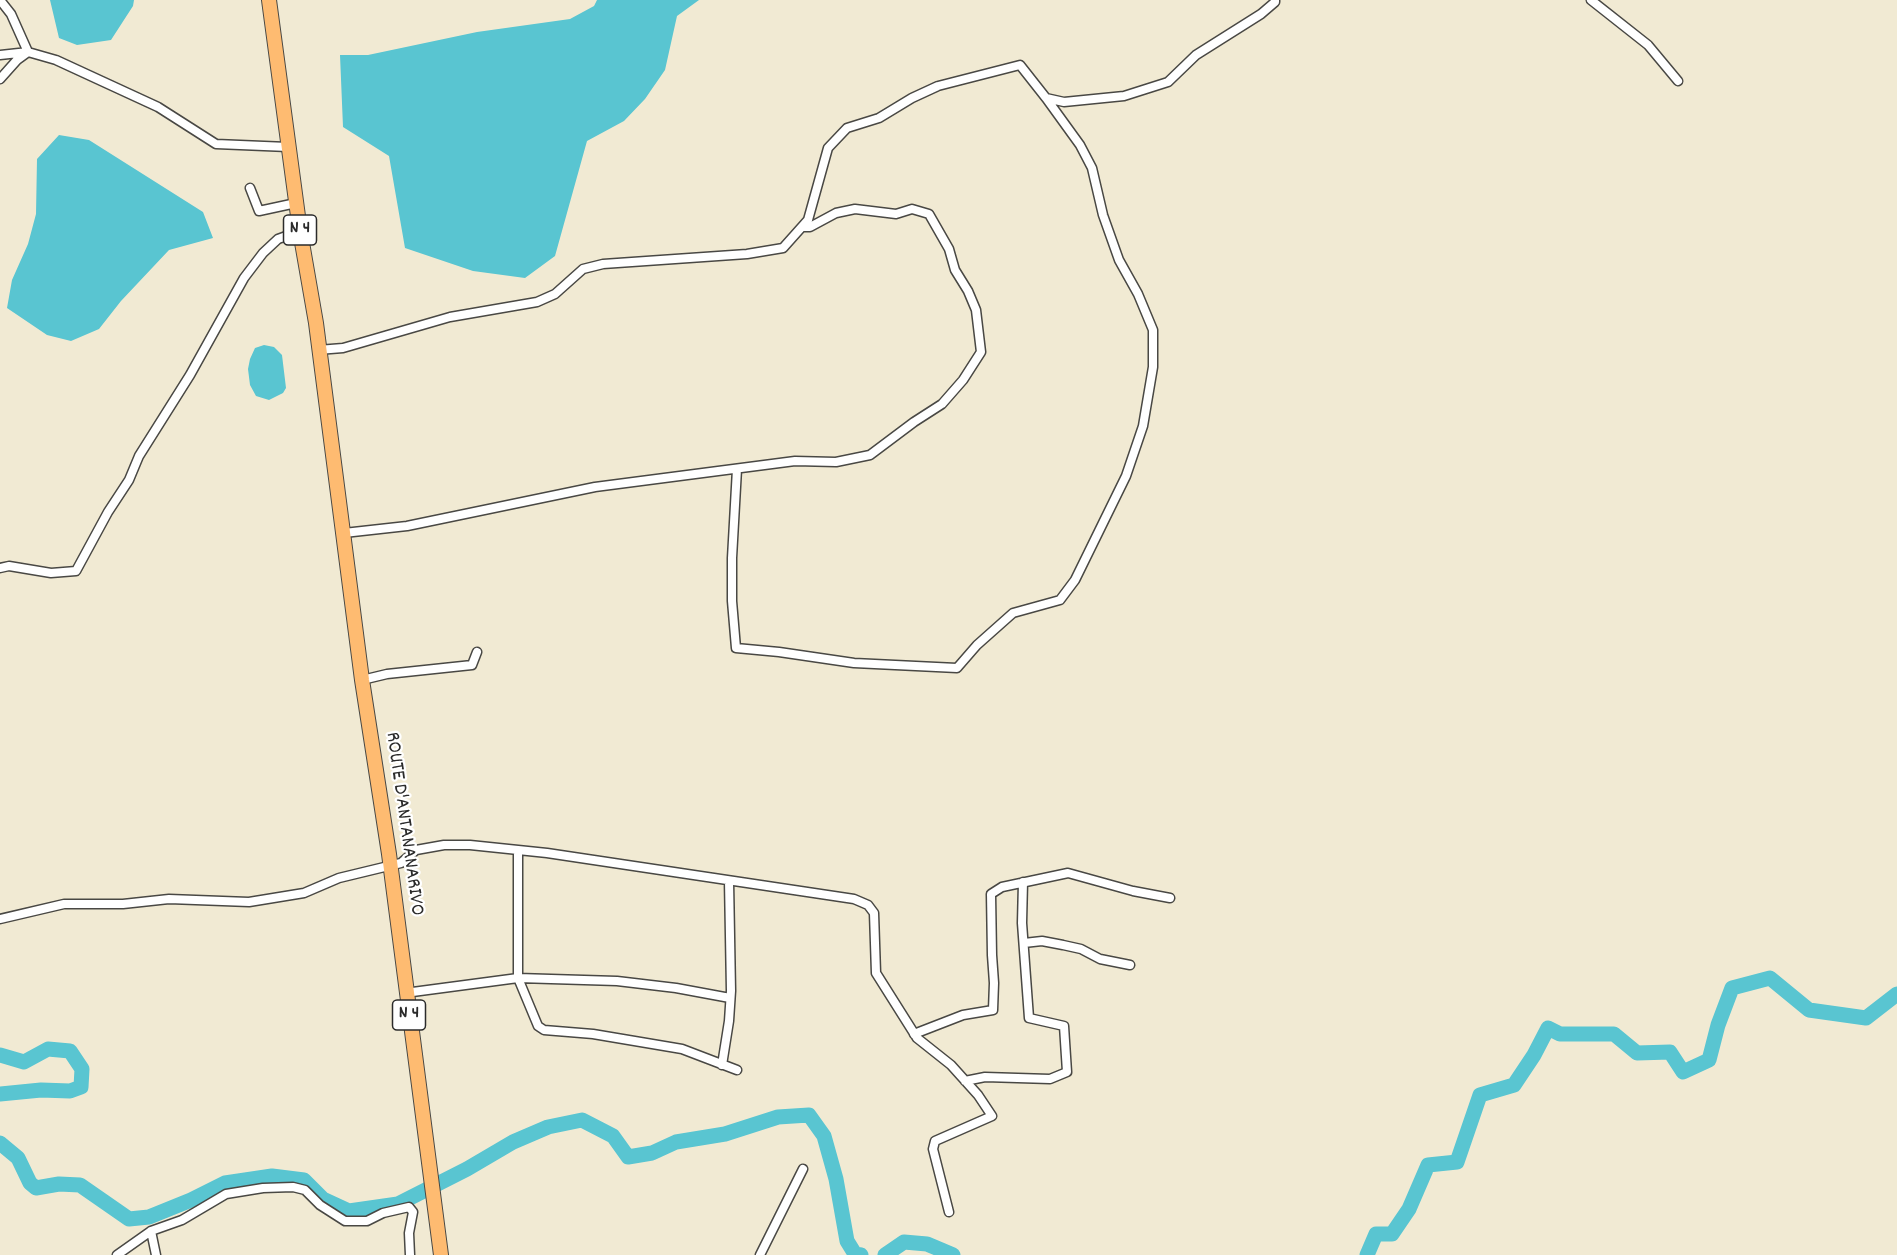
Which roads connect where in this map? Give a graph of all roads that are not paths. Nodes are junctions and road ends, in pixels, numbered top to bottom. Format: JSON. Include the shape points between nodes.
{"nodes":[{"id":1,"x":0,"y":0,"type":"edge"},
{"id":2,"x":269,"y":0,"type":"edge"},
{"id":3,"x":1275,"y":0,"type":"edge"},
{"id":4,"x":1591,"y":0,"type":"edge"},
{"id":5,"x":28,"y":52,"type":"junction"},
{"id":6,"x":0,"y":55,"type":"edge"},
{"id":7,"x":0,"y":79,"type":"edge"},
{"id":8,"x":1678,"y":81,"type":"dead end"},
{"id":9,"x":1046,"y":98,"type":"junction"},
{"id":10,"x":288,"y":147,"type":"junction"},
{"id":11,"x":250,"y":188,"type":"dead end"},
{"id":12,"x":296,"y":203,"type":"junction"},
{"id":13,"x":802,"y":227,"type":"junction"},
{"id":14,"x":300,"y":231,"type":"junction"},
{"id":15,"x":318,"y":350,"type":"junction"},
{"id":16,"x":737,"y":469,"type":"junction"},
{"id":17,"x":344,"y":533,"type":"junction"},
{"id":18,"x":0,"y":568,"type":"edge"},
{"id":19,"x":477,"y":652,"type":"dead end"},
{"id":20,"x":362,"y":680,"type":"junction"},
{"id":21,"x":518,"y":850,"type":"junction"},
{"id":22,"x":390,"y":866,"type":"junction"},
{"id":23,"x":729,"y":882,"type":"junction"},
{"id":24,"x":1023,"y":882,"type":"junction"},
{"id":25,"x":1170,"y":898,"type":"dead end"},
{"id":26,"x":0,"y":919,"type":"edge"},
{"id":27,"x":1024,"y":942,"type":"junction"},
{"id":28,"x":1130,"y":964,"type":"dead end"},
{"id":29,"x":518,"y":978,"type":"junction"},
{"id":30,"x":405,"y":993,"type":"junction"},
{"id":31,"x":730,"y":998,"type":"junction"},
{"id":32,"x":914,"y":1034,"type":"junction"},
{"id":33,"x":722,"y":1065,"type":"junction"},
{"id":34,"x":737,"y":1070,"type":"dead end"},
{"id":35,"x":965,"y":1081,"type":"junction"},
{"id":36,"x":803,"y":1169,"type":"dead end"},
{"id":37,"x":950,"y":1212,"type":"dead end"},
{"id":38,"x":151,"y":1231,"type":"junction"},
{"id":39,"x":117,"y":1255,"type":"edge"},
{"id":40,"x":156,"y":1255,"type":"edge"},
{"id":41,"x":410,"y":1255,"type":"edge"},
{"id":42,"x":441,"y":1255,"type":"edge"},
{"id":43,"x":760,"y":1255,"type":"edge"}],
"edges":[{"from":1,"to":5,"type":"street","via":[[11,14]]},
{"from":2,"to":10,"type":"main road","number":"N 4"},
{"from":3,"to":9,"type":"street","via":[[1261,14],[1196,55],[1168,82],[1124,96],[1094,100],[1064,102]]},
{"from":4,"to":8,"type":"street","via":[[1648,45]]},
{"from":5,"to":6,"type":"street"},
{"from":5,"to":7,"type":"street"},
{"from":5,"to":10,"type":"street","via":[[56,60],[158,107],[216,144]]},
{"from":9,"to":13,"type":"street","via":[[1020,65],[938,86],[879,118],[847,128],[828,148],[808,220]]},
{"from":9,"to":16,"type":"street","via":[[1092,168],[1119,260],[1153,330],[1153,368],[1143,426],[1126,476],[1075,580],[1060,600],[1013,613],[976,645],[957,668],[854,663],[736,648],[732,558]]},
{"from":10,"to":12,"type":"main road","number":"N 4"},
{"from":11,"to":12,"type":"street","via":[[260,211]]},
{"from":12,"to":14,"type":"main road","number":"N 4"},
{"from":13,"to":15,"type":"street","via":[[783,248],[603,264],[583,269],[555,294],[537,302],[450,317],[343,348]]},
{"from":13,"to":16,"type":"street","via":[[855,209],[896,214],[912,209],[929,214],[976,310],[981,352],[942,404],[870,455],[836,462],[795,461]]},
{"from":14,"to":15,"type":"main road","number":"N 4"},
{"from":14,"to":18,"type":"street","via":[[278,239],[244,278],[76,571]]},
{"from":15,"to":17,"type":"main road","name":"ROUTE D'ANTANANARIVO","number":"N 4"},
{"from":16,"to":17,"type":"street","via":[[596,487],[407,526]]},
{"from":17,"to":20,"type":"main road","name":"ROUTE D'ANTANANARIVO","number":"N 4"},
{"from":19,"to":20,"type":"street","via":[[472,665]]},
{"from":20,"to":22,"type":"main road","name":"ROUTE D'ANTANANARIVO","number":"N 4"},
{"from":21,"to":22,"type":"street","via":[[444,845],[416,850],[401,863]]},
{"from":21,"to":23,"type":"street"},
{"from":21,"to":29,"type":"street"},
{"from":22,"to":26,"type":"street","via":[[339,878],[304,893],[249,902],[169,899],[64,904]]},
{"from":22,"to":30,"type":"main road","name":"ROUTE D'ANTANANARIVO","number":"N 4"},
{"from":23,"to":31,"type":"street"},
{"from":23,"to":32,"type":"street","via":[[854,899],[868,905],[874,913],[876,973]]},
{"from":24,"to":25,"type":"street","via":[[1068,873]]},
{"from":24,"to":27,"type":"street"},
{"from":24,"to":32,"type":"street","via":[[991,894],[993,1010],[963,1015]]},
{"from":27,"to":28,"type":"street","via":[[1063,945]]},
{"from":27,"to":35,"type":"street","via":[[1029,1018],[1064,1026],[1067,1072],[1050,1079],[985,1077]]},
{"from":29,"to":30,"type":"street"},
{"from":29,"to":31,"type":"street","via":[[617,981]]},
{"from":29,"to":33,"type":"street","via":[[538,1026],[544,1030],[682,1048]]},
{"from":30,"to":42,"type":"main road","name":"ROUTE D'ANTANANARIVO","number":"N 4"},
{"from":31,"to":33,"type":"street"},
{"from":32,"to":35,"type":"street"},
{"from":33,"to":34,"type":"street"},
{"from":35,"to":37,"type":"street","via":[[992,1116],[935,1141],[933,1149]]},
{"from":36,"to":43,"type":"street"},
{"from":38,"to":39,"type":"street"},
{"from":38,"to":40,"type":"street"},
{"from":38,"to":41,"type":"street","via":[[182,1220],[225,1194],[293,1187],[305,1190],[345,1221],[367,1221],[409,1207],[413,1212]]}]}
